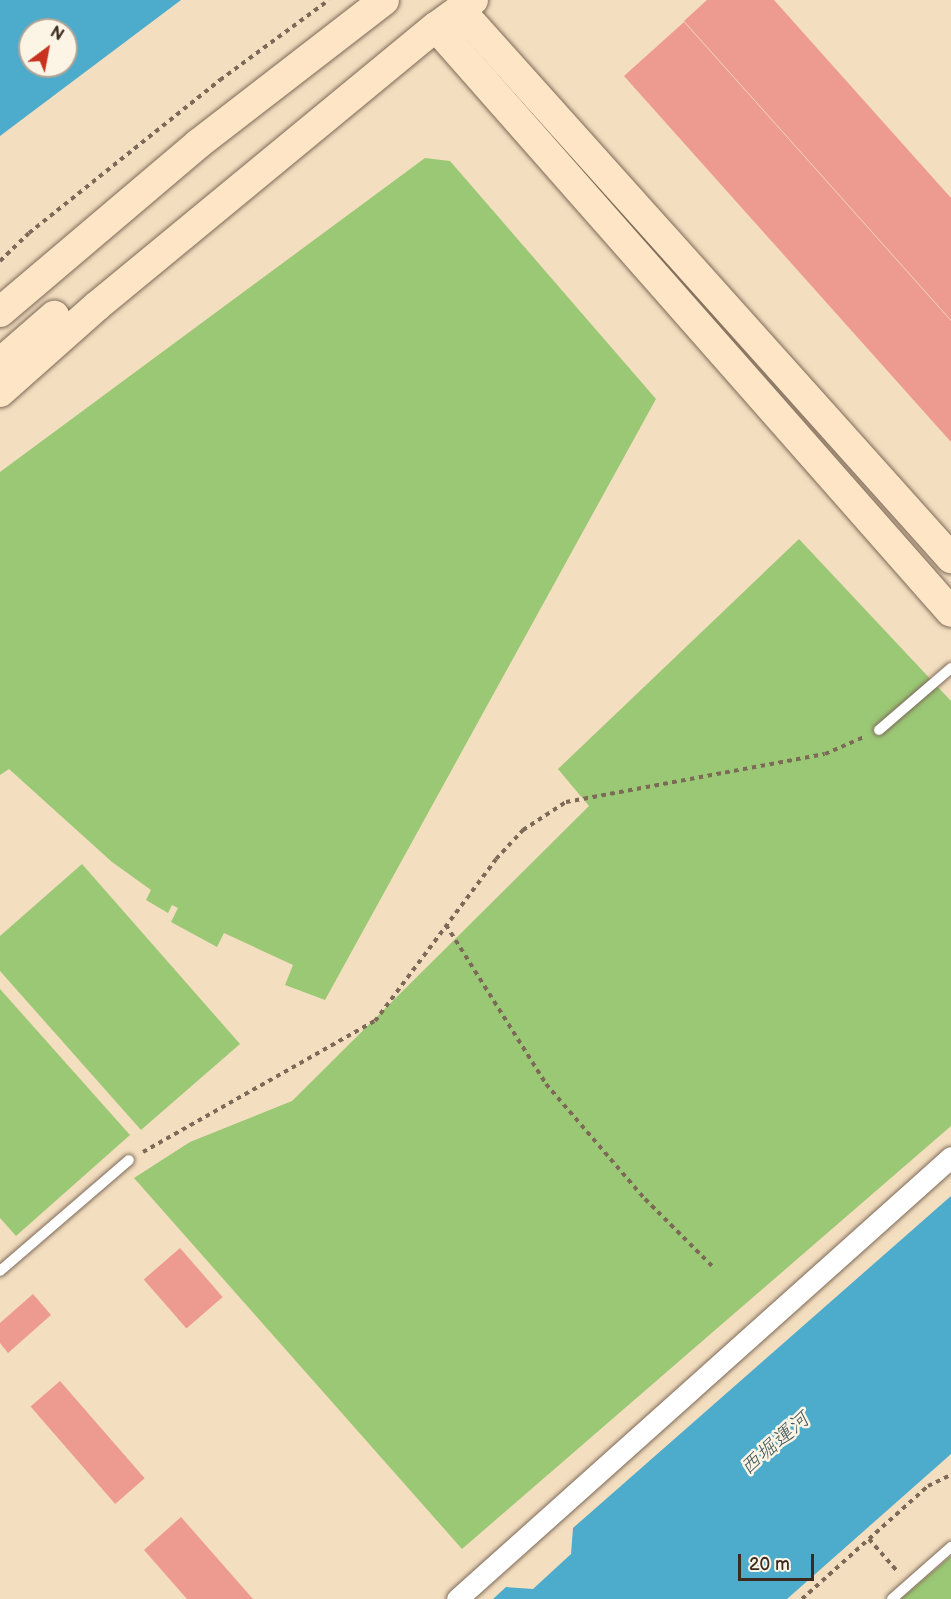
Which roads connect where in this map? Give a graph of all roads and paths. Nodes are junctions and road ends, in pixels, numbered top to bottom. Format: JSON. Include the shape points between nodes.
{"nodes":[{"id":1,"x":329,"y":0,"type":"edge"},
{"id":2,"x":384,"y":0,"type":"edge"},
{"id":3,"x":466,"y":5,"type":"edge"},
{"id":4,"x":436,"y":27,"type":"junction"},
{"id":5,"x":165,"y":252,"type":"junction"},
{"id":6,"x":0,"y":261,"type":"edge"},
{"id":7,"x":0,"y":312,"type":"edge"},
{"id":8,"x":0,"y":363,"type":"edge"},
{"id":9,"x":0,"y":392,"type":"edge"},
{"id":10,"x":951,"y":558,"type":"edge"},
{"id":11,"x":951,"y":612,"type":"edge"},
{"id":12,"x":951,"y":668,"type":"edge"},
{"id":13,"x":879,"y":730,"type":"joint"},
{"id":14,"x":446,"y":925,"type":"junction"},
{"id":15,"x":951,"y":1157,"type":"edge"},
{"id":16,"x":129,"y":1160,"type":"joint"},
{"id":17,"x":712,"y":1266,"type":"dead end"},
{"id":18,"x":0,"y":1271,"type":"edge"},
{"id":19,"x":951,"y":1476,"type":"edge"},
{"id":20,"x":869,"y":1539,"type":"junction"},
{"id":21,"x":951,"y":1547,"type":"edge"},
{"id":22,"x":909,"y":1584,"type":"junction"},
{"id":23,"x":457,"y":1599,"type":"edge"},
{"id":24,"x":802,"y":1599,"type":"edge"},
{"id":25,"x":892,"y":1599,"type":"edge"}],
"edges":[{"from":1,"to":6,"type":"path","via":[[211,87]]},
{"from":2,"to":7,"type":"street","via":[[198,144]]},
{"from":3,"to":4,"type":"street"},
{"from":3,"to":10,"type":"street"},
{"from":4,"to":5,"type":"street"},
{"from":4,"to":11,"type":"street"},
{"from":5,"to":8,"type":"street","via":[[129,258]]},
{"from":5,"to":9,"type":"street"},
{"from":12,"to":13,"type":"lane"},
{"from":13,"to":14,"type":"path","via":[[825,754],[566,802],[523,830]]},
{"from":14,"to":16,"type":"path","via":[[375,1021]]},
{"from":14,"to":17,"type":"path","via":[[546,1084],[645,1199]]},
{"from":15,"to":23,"type":"street"},
{"from":16,"to":18,"type":"lane"},
{"from":19,"to":20,"type":"path","via":[[928,1486]]},
{"from":20,"to":22,"type":"path"},
{"from":20,"to":24,"type":"path"},
{"from":21,"to":22,"type":"lane"},
{"from":22,"to":25,"type":"lane"}]}
